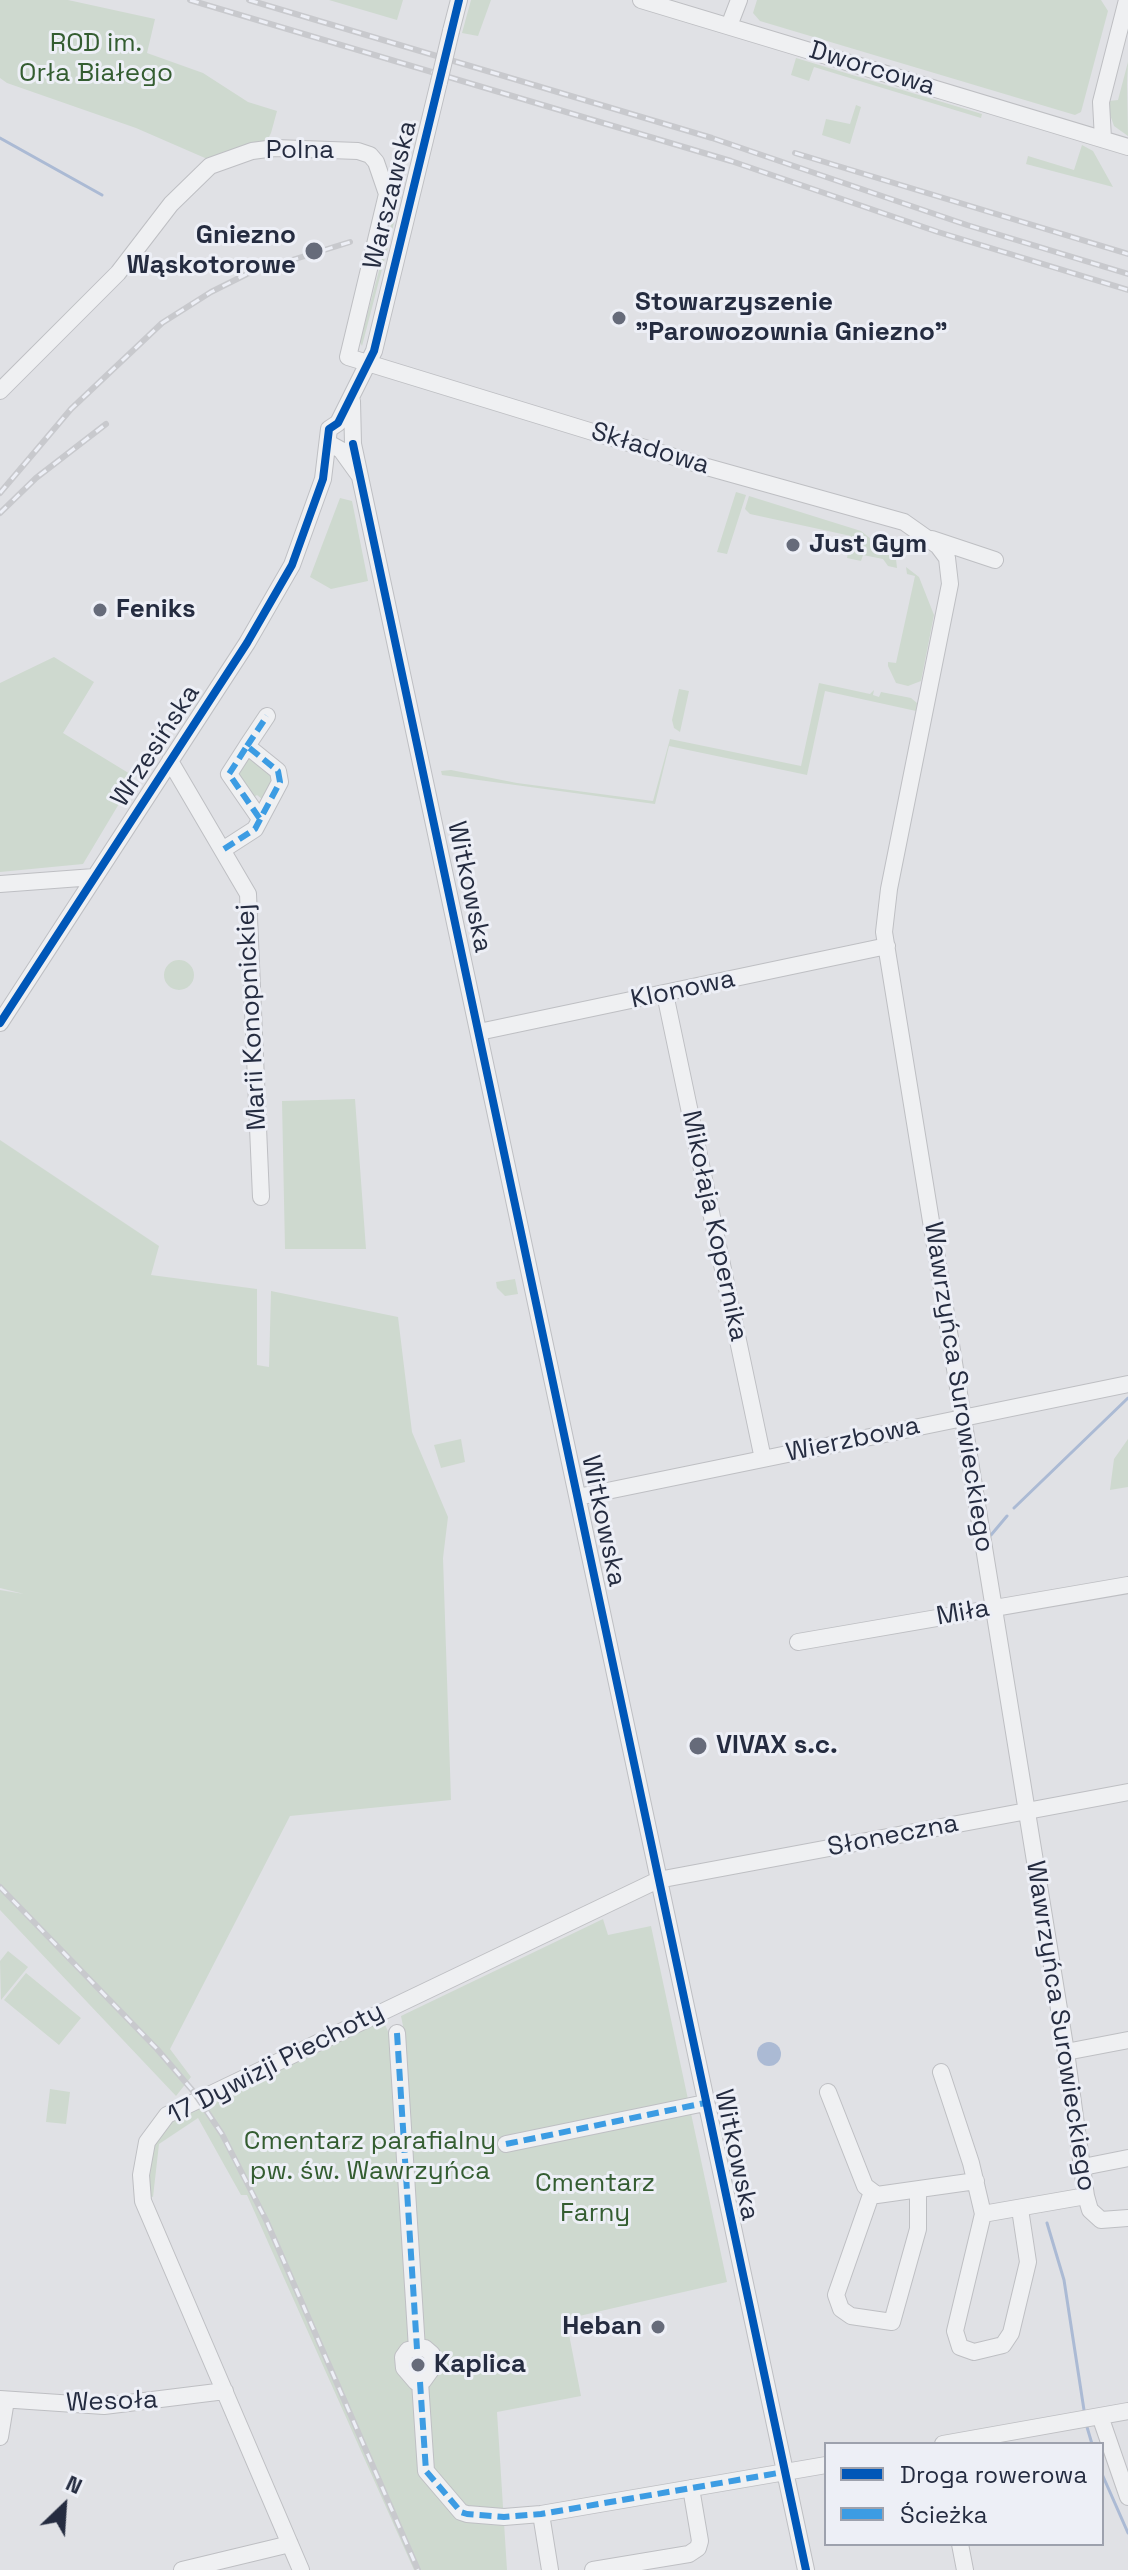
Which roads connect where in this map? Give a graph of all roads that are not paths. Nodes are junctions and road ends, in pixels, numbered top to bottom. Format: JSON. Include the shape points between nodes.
{"nodes":[{"id":1,"x":459,"y":0,"type":"edge"},
{"id":2,"x":641,"y":0,"type":"edge"},
{"id":3,"x":739,"y":0,"type":"edge"},
{"id":4,"x":1127,"y":0,"type":"edge"},
{"id":5,"x":729,"y":26,"type":"junction"},
{"id":6,"x":1122,"y":42,"type":"edge"},
{"id":7,"x":1103,"y":139,"type":"junction"},
{"id":8,"x":1128,"y":147,"type":"edge"},
{"id":9,"x":369,"y":364,"type":"junction"},
{"id":10,"x":0,"y":391,"type":"edge"},
{"id":11,"x":344,"y":424,"type":"junction"},
{"id":12,"x":342,"y":446,"type":"junction"},
{"id":13,"x":327,"y":473,"type":"junction"},
{"id":14,"x":358,"y":473,"type":"junction"},
{"id":15,"x":929,"y":538,"type":"junction"},
{"id":16,"x":979,"y":554,"type":"junction"},
{"id":17,"x":995,"y":560,"type":"dead end"},
{"id":18,"x":949,"y":564,"type":"junction"},
{"id":19,"x":267,"y":716,"type":"dead end"},
{"id":20,"x":247,"y":746,"type":"junction"},
{"id":21,"x":170,"y":761,"type":"junction"},
{"id":22,"x":260,"y":819,"type":"junction"},
{"id":23,"x":224,"y":849,"type":"junction"},
{"id":24,"x":94,"y":877,"type":"junction"},
{"id":25,"x":0,"y":884,"type":"edge"},
{"id":26,"x":887,"y":946,"type":"junction"},
{"id":27,"x":665,"y":994,"type":"junction"},
{"id":28,"x":0,"y":1023,"type":"edge"},
{"id":29,"x":479,"y":1032,"type":"junction"},
{"id":30,"x":261,"y":1197,"type":"dead end"},
{"id":31,"x":1128,"y":1384,"type":"edge"},
{"id":32,"x":963,"y":1416,"type":"junction"},
{"id":33,"x":763,"y":1459,"type":"junction"},
{"id":34,"x":578,"y":1497,"type":"junction"},
{"id":35,"x":1128,"y":1585,"type":"edge"},
{"id":36,"x":992,"y":1608,"type":"junction"},
{"id":37,"x":798,"y":1642,"type":"dead end"},
{"id":38,"x":1128,"y":1792,"type":"edge"},
{"id":39,"x":1025,"y":1811,"type":"junction"},
{"id":40,"x":658,"y":1880,"type":"junction"},
{"id":41,"x":397,"y":2033,"type":"dead end"},
{"id":42,"x":1128,"y":2040,"type":"edge"},
{"id":43,"x":1066,"y":2052,"type":"junction"},
{"id":44,"x":941,"y":2072,"type":"dead end"},
{"id":45,"x":828,"y":2092,"type":"dead end"},
{"id":46,"x":705,"y":2103,"type":"junction"},
{"id":47,"x":506,"y":2144,"type":"dead end"},
{"id":48,"x":1128,"y":2158,"type":"edge"},
{"id":49,"x":1083,"y":2167,"type":"junction"},
{"id":50,"x":976,"y":2181,"type":"junction"},
{"id":51,"x":872,"y":2192,"type":"junction"},
{"id":52,"x":918,"y":2192,"type":"junction"},
{"id":53,"x":1086,"y":2196,"type":"junction"},
{"id":54,"x":1020,"y":2209,"type":"junction"},
{"id":55,"x":983,"y":2214,"type":"junction"},
{"id":56,"x":1128,"y":2218,"type":"edge"},
{"id":57,"x":225,"y":2391,"type":"junction"},
{"id":58,"x":3,"y":2399,"type":"edge"},
{"id":59,"x":1128,"y":2411,"type":"edge"},
{"id":60,"x":1100,"y":2416,"type":"junction"},
{"id":61,"x":0,"y":2437,"type":"edge"},
{"id":62,"x":954,"y":2442,"type":"edge"},
{"id":63,"x":824,"y":2465,"type":"edge"},
{"id":64,"x":784,"y":2472,"type":"junction"},
{"id":65,"x":691,"y":2488,"type":"junction"},
{"id":66,"x":1128,"y":2497,"type":"edge"},
{"id":67,"x":541,"y":2514,"type":"junction"},
{"id":68,"x":290,"y":2544,"type":"junction"},
{"id":69,"x":960,"y":2546,"type":"edge"},
{"id":70,"x":182,"y":2570,"type":"edge"},
{"id":71,"x":301,"y":2570,"type":"edge"},
{"id":72,"x":550,"y":2570,"type":"edge"},
{"id":73,"x":593,"y":2570,"type":"edge"},
{"id":74,"x":806,"y":2570,"type":"edge"},
{"id":75,"x":965,"y":2570,"type":"edge"}],
"edges":[{"from":1,"to":9,"type":"street","name":"Warszawska","bridge":true},
{"from":2,"to":5,"type":"street","name":"Dworcowa"},
{"from":3,"to":5,"type":"street"},
{"from":4,"to":6,"type":"street"},
{"from":5,"to":7,"type":"street","name":"Dworcowa"},
{"from":6,"to":7,"type":"street","via":[[1101,102]]},
{"from":7,"to":8,"type":"street","name":"Dworcowa"},
{"from":9,"to":10,"type":"street","name":"Polna","via":[[348,357],[386,202],[381,171],[370,155],[358,151],[275,148],[210,166],[171,204],[118,273]]},
{"from":9,"to":11,"type":"street","name":"Warszawska"},
{"from":9,"to":15,"type":"street","name":"Składowa","via":[[904,522]]},
{"from":11,"to":12,"type":"street","name":"Witkowska","via":[[356,437]]},
{"from":11,"to":12,"type":"street","name":"Wrzesińska","via":[[329,429]]},
{"from":12,"to":13,"type":"street","name":"Wrzesińska"},
{"from":12,"to":14,"type":"street","name":"Witkowska"},
{"from":13,"to":14,"type":"street"},
{"from":13,"to":21,"type":"street","name":"Wrzesińska","via":[[276,596]]},
{"from":14,"to":29,"type":"street","name":"Witkowska"},
{"from":15,"to":16,"type":"street","name":"Składowa"},
{"from":15,"to":18,"type":"street","name":"Składowa"},
{"from":16,"to":17,"type":"street","name":"Składowa"},
{"from":16,"to":18,"type":"street"},
{"from":18,"to":26,"type":"street","name":"Wawrzyńca Surowieckiego","via":[[887,900]]},
{"from":19,"to":20,"type":"street"},
{"from":20,"to":22,"type":"street","via":[[229,774]]},
{"from":20,"to":22,"type":"street","via":[[278,771],[280,782]]},
{"from":21,"to":23,"type":"street","name":"Marii Konopnickiej"},
{"from":21,"to":24,"type":"street","name":"Wrzesińska"},
{"from":22,"to":23,"type":"street","via":[[255,829]]},
{"from":23,"to":30,"type":"street","name":"Marii Konopnickiej","via":[[248,894]]},
{"from":24,"to":25,"type":"street"},
{"from":24,"to":28,"type":"street","name":"Wrzesińska"},
{"from":26,"to":27,"type":"street","name":"Klonowa"},
{"from":26,"to":32,"type":"street","name":"Wawrzyńca Surowieckiego"},
{"from":27,"to":29,"type":"street","name":"Klonowa"},
{"from":27,"to":33,"type":"street","name":"Mikołaja Kopernika"},
{"from":29,"to":34,"type":"street","name":"Witkowska"},
{"from":31,"to":32,"type":"street","name":"Wierzbowa"},
{"from":32,"to":33,"type":"street","name":"Wierzbowa"},
{"from":32,"to":36,"type":"street","name":"Wawrzyńca Surowieckiego"},
{"from":33,"to":34,"type":"street","name":"Wierzbowa"},
{"from":34,"to":40,"type":"street","name":"Witkowska"},
{"from":35,"to":36,"type":"street","name":"Miła"},
{"from":36,"to":37,"type":"street","name":"Miła"},
{"from":36,"to":39,"type":"street","name":"Wawrzyńca Surowieckiego"},
{"from":38,"to":39,"type":"street","name":"Słoneczna"},
{"from":39,"to":40,"type":"street","name":"Słoneczna"},
{"from":39,"to":43,"type":"street","name":"Wawrzyńca Surowieckiego"},
{"from":40,"to":46,"type":"street","name":"Witkowska"},
{"from":40,"to":57,"type":"street","name":"17 Dywizji Piechoty","via":[[197,2098],[155,2128],[143,2155],[143,2201]]},
{"from":41,"to":67,"type":"street","via":[[417,2349],[432,2354],[433,2367],[420,2382],[429,2477],[461,2512]]},
{"from":42,"to":43,"type":"street"},
{"from":43,"to":49,"type":"street","name":"Wawrzyńca Surowieckiego"},
{"from":44,"to":50,"type":"street"},
{"from":45,"to":51,"type":"street"},
{"from":46,"to":47,"type":"street"},
{"from":46,"to":64,"type":"street","name":"Witkowska"},
{"from":48,"to":49,"type":"street"},
{"from":49,"to":53,"type":"street","name":"Wawrzyńca Surowieckiego"},
{"from":50,"to":52,"type":"street"},
{"from":50,"to":55,"type":"street"},
{"from":51,"to":52,"type":"street","via":[[883,2197]]},
{"from":51,"to":52,"type":"street","via":[[836,2295],[841,2309],[851,2316],[892,2322],[918,2229]]},
{"from":53,"to":54,"type":"street"},
{"from":53,"to":56,"type":"street","name":"Wawrzyńca Surowieckiego","via":[[1095,2216],[1108,2221]]},
{"from":54,"to":55,"type":"street"},
{"from":54,"to":55,"type":"street","via":[[1028,2262],[1011,2333],[1003,2345],[974,2352],[960,2347],[955,2331]]},
{"from":57,"to":58,"type":"street","name":"Wesoła","via":[[104,2406]]},
{"from":57,"to":68,"type":"street","name":"17 Dywizji Piechoty"},
{"from":58,"to":61,"type":"street"},
{"from":59,"to":60,"type":"street"},
{"from":60,"to":62,"type":"street"},
{"from":60,"to":66,"type":"street"},
{"from":63,"to":64,"type":"street"},
{"from":64,"to":65,"type":"street"},
{"from":64,"to":74,"type":"street","name":"Witkowska"},
{"from":65,"to":67,"type":"street"},
{"from":65,"to":73,"type":"street","via":[[698,2548],[689,2554]]},
{"from":67,"to":72,"type":"street"},
{"from":68,"to":70,"type":"street"},
{"from":68,"to":71,"type":"street","name":"17 Dywizji Piechoty"},
{"from":69,"to":75,"type":"street"}]}
